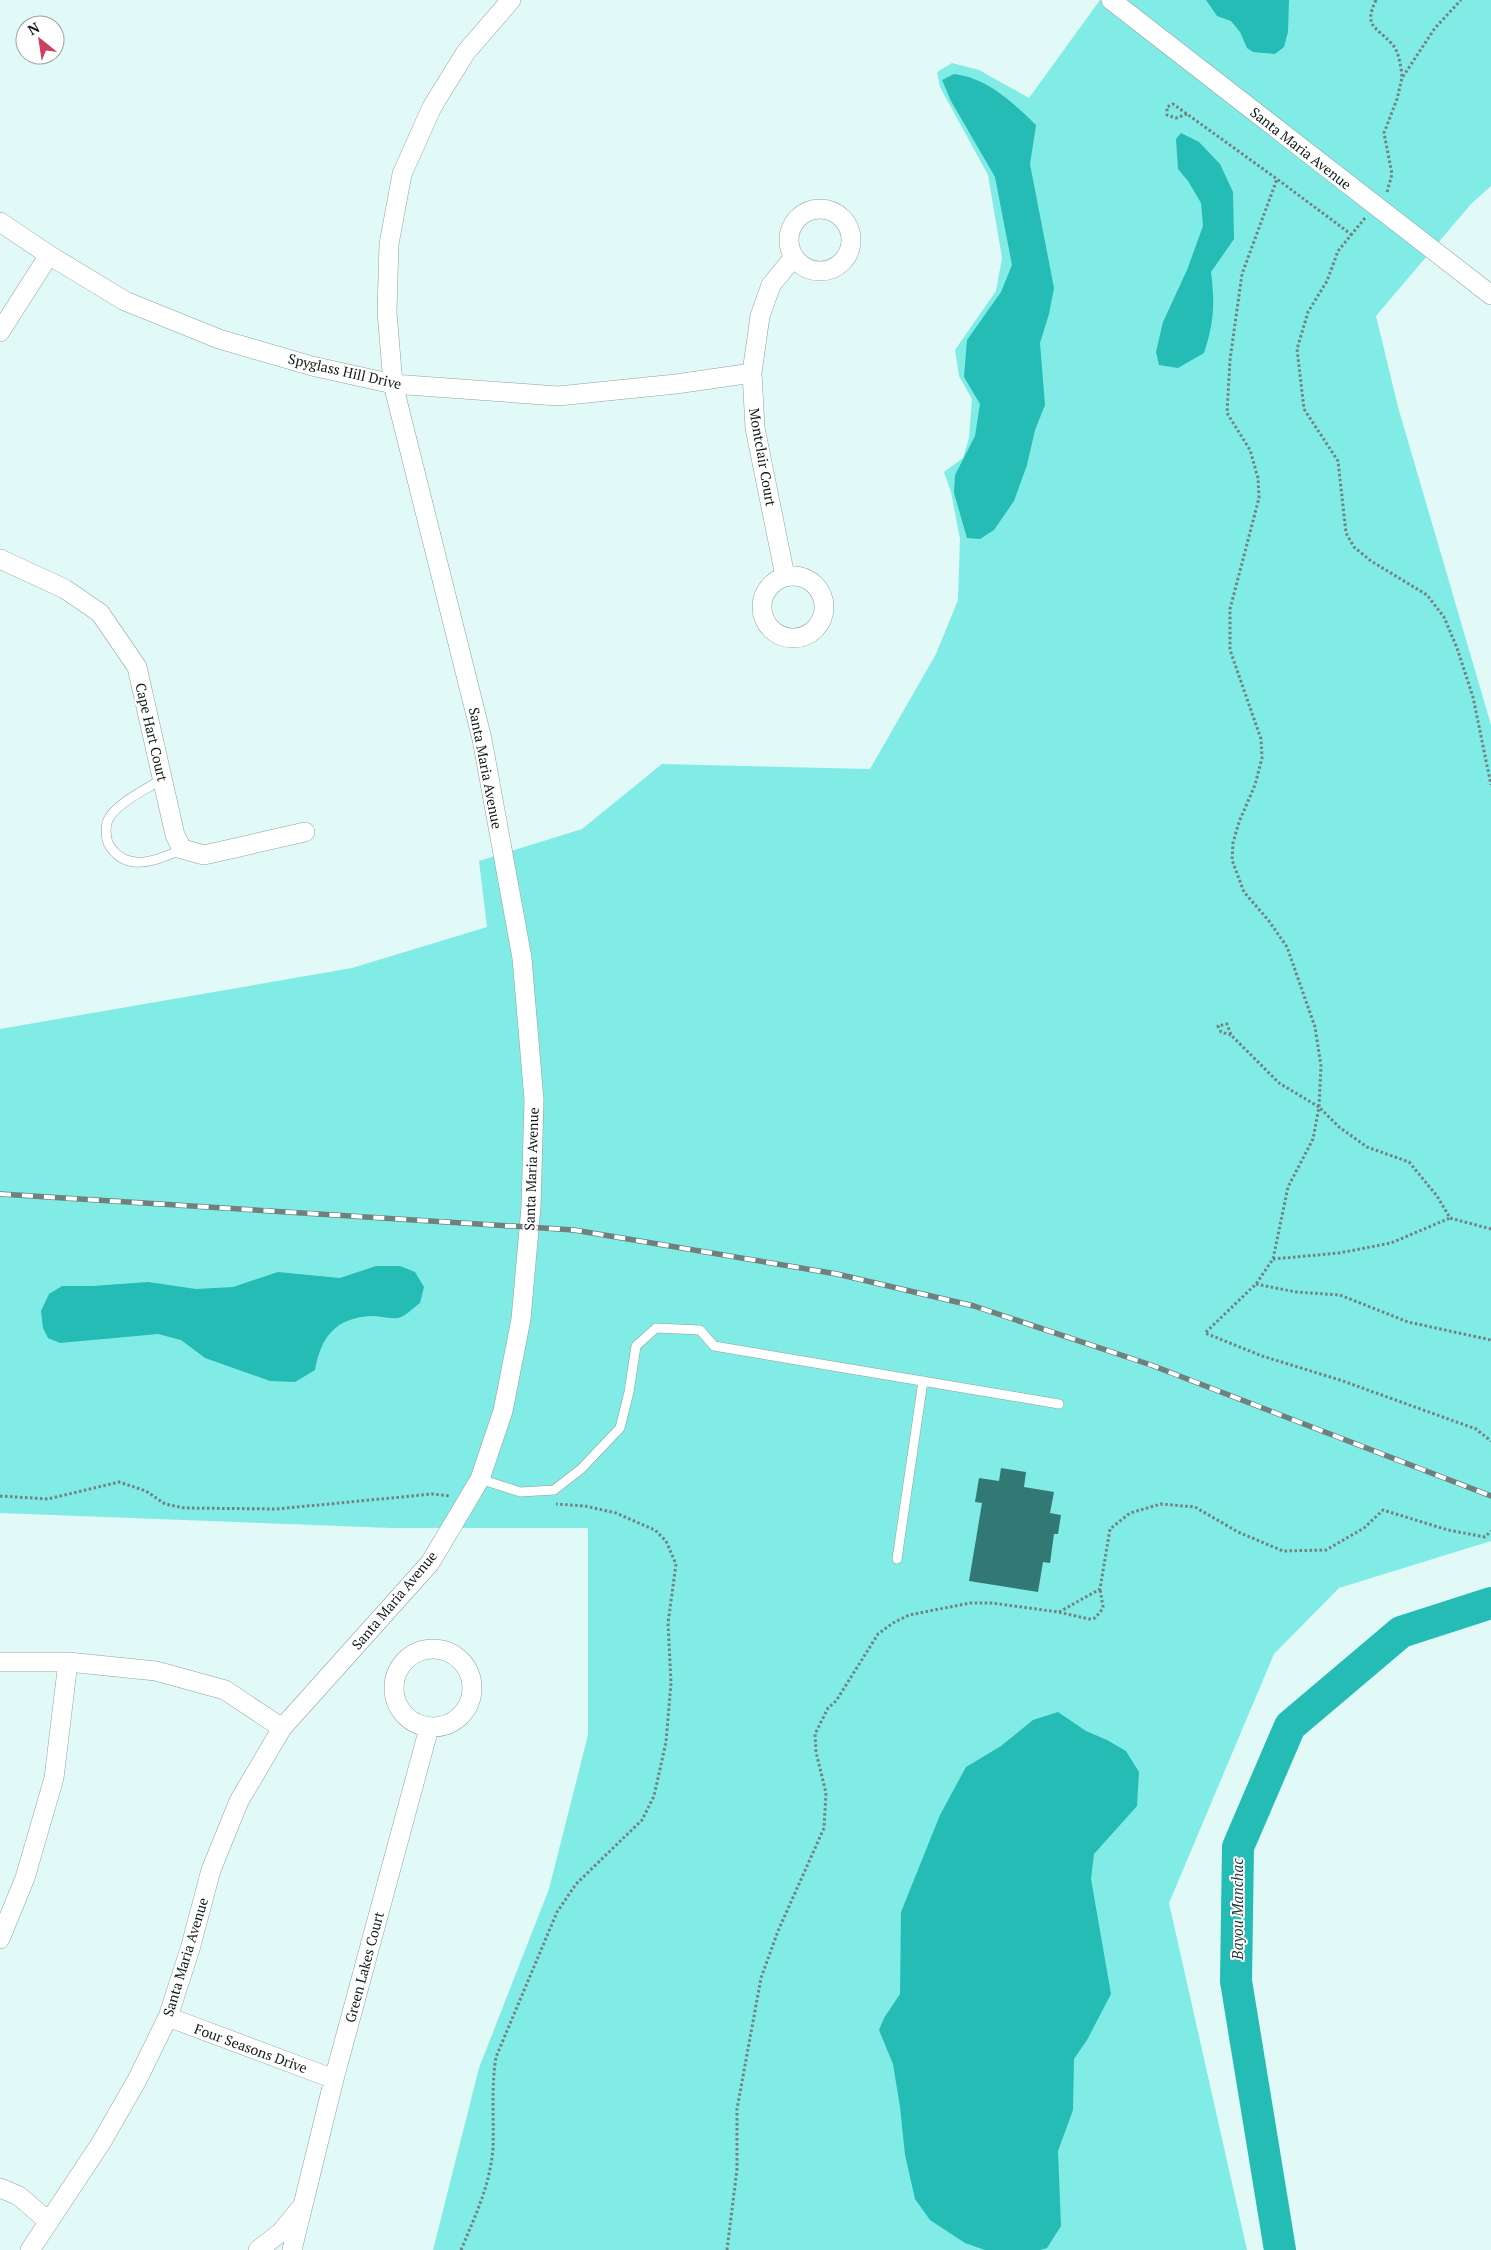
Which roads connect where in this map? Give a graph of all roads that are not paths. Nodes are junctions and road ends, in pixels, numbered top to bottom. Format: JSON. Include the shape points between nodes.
{"nodes":[{"id":1,"x":511,"y":0,"type":"edge"},
{"id":2,"x":1111,"y":0,"type":"edge"},
{"id":3,"x":0,"y":222,"type":"edge"},
{"id":4,"x":49,"y":256,"type":"junction"},
{"id":5,"x":794,"y":257,"type":"dead end"},
{"id":6,"x":1491,"y":295,"type":"edge"},
{"id":7,"x":0,"y":332,"type":"edge"},
{"id":8,"x":752,"y":373,"type":"junction"},
{"id":9,"x":393,"y":384,"type":"junction"},
{"id":10,"x":0,"y":559,"type":"edge"},
{"id":11,"x":785,"y":576,"type":"dead end"},
{"id":12,"x":162,"y":779,"type":"junction"},
{"id":13,"x":305,"y":832,"type":"dead end"},
{"id":14,"x":182,"y":849,"type":"junction"},
{"id":15,"x":923,"y":1381,"type":"junction"},
{"id":16,"x":1059,"y":1404,"type":"dead end"},
{"id":17,"x":480,"y":1480,"type":"junction"},
{"id":18,"x":897,"y":1559,"type":"dead end"},
{"id":19,"x":0,"y":1662,"type":"edge"},
{"id":20,"x":68,"y":1662,"type":"junction"},
{"id":21,"x":282,"y":1728,"type":"junction"},
{"id":22,"x":429,"y":1728,"type":"junction"},
{"id":23,"x":0,"y":1939,"type":"edge"},
{"id":24,"x":168,"y":2017,"type":"junction"},
{"id":25,"x":334,"y":2079,"type":"junction"},
{"id":26,"x":0,"y":2188,"type":"edge"},
{"id":27,"x":301,"y":2207,"type":"junction"},
{"id":28,"x":49,"y":2222,"type":"junction"},
{"id":29,"x":30,"y":2250,"type":"edge"},
{"id":30,"x":258,"y":2250,"type":"edge"},
{"id":31,"x":292,"y":2250,"type":"edge"}],
"edges":[{"from":1,"to":9,"type":"street","name":"Santa Maria Avenue","via":[[466,52],[432,107],[402,174],[389,244],[387,312]]},
{"from":2,"to":6,"type":"street","name":"Santa Maria Avenue"},
{"from":3,"to":4,"type":"street","name":"Spyglass Hill Drive"},
{"from":4,"to":7,"type":"street"},
{"from":4,"to":9,"type":"street","name":"Spyglass Hill Drive","via":[[125,301],[219,339],[312,366]]},
{"from":5,"to":8,"type":"street","name":"Montclair Court","via":[[771,285],[760,316]]},
{"from":8,"to":9,"type":"street","name":"Spyglass Hill Drive","via":[[558,396]]},
{"from":8,"to":11,"type":"street","name":"Montclair Court","via":[[755,428]]},
{"from":9,"to":17,"type":"street","name":"Santa Maria Avenue","via":[[482,739],[522,958],[534,1100],[531,1206],[522,1319],[503,1411]]},
{"from":10,"to":12,"type":"street","name":"Cape Hart Court","via":[[65,589],[100,613],[137,667]]},
{"from":12,"to":14,"type":"street","name":"Cape Hart Court","via":[[175,835]]},
{"from":12,"to":14,"type":"lane","via":[[122,804],[107,821],[106,838],[114,852],[131,862],[158,860]]},
{"from":13,"to":14,"type":"street","via":[[204,855]]},
{"from":15,"to":16,"type":"lane"},
{"from":15,"to":17,"type":"lane","via":[[714,1346],[700,1330],[656,1328],[636,1346],[620,1428],[581,1470],[554,1490],[520,1492]]},
{"from":15,"to":18,"type":"lane"},
{"from":17,"to":21,"type":"street","name":"Santa Maria Avenue","via":[[430,1562]]},
{"from":19,"to":20,"type":"street"},
{"from":20,"to":21,"type":"street","via":[[156,1671],[224,1690]]},
{"from":20,"to":23,"type":"street","via":[[54,1778],[25,1878]]},
{"from":21,"to":24,"type":"street","name":"Santa Maria Avenue","via":[[239,1801],[211,1870]]},
{"from":22,"to":22,"type":"street","via":[[442,1727],[458,1718],[470,1703],[473,1690],[472,1677],[457,1656],[433,1648],[408,1658],[394,1680],[397,1706],[405,1717]]},
{"from":22,"to":25,"type":"street","name":"Green Lakes Court"},
{"from":24,"to":25,"type":"street","name":"Four Seasons Drive"},
{"from":24,"to":28,"type":"street","name":"Santa Maria Avenue","via":[[138,2080]]},
{"from":25,"to":27,"type":"street","name":"Green Lakes Court"},
{"from":26,"to":28,"type":"street","via":[[18,2196]]},
{"from":27,"to":30,"type":"street","name":"Green Lakes Court","via":[[281,2232]]},
{"from":27,"to":31,"type":"street","name":"Green Lakes Court"},
{"from":28,"to":29,"type":"street","name":"Santa Maria Avenue"}]}
